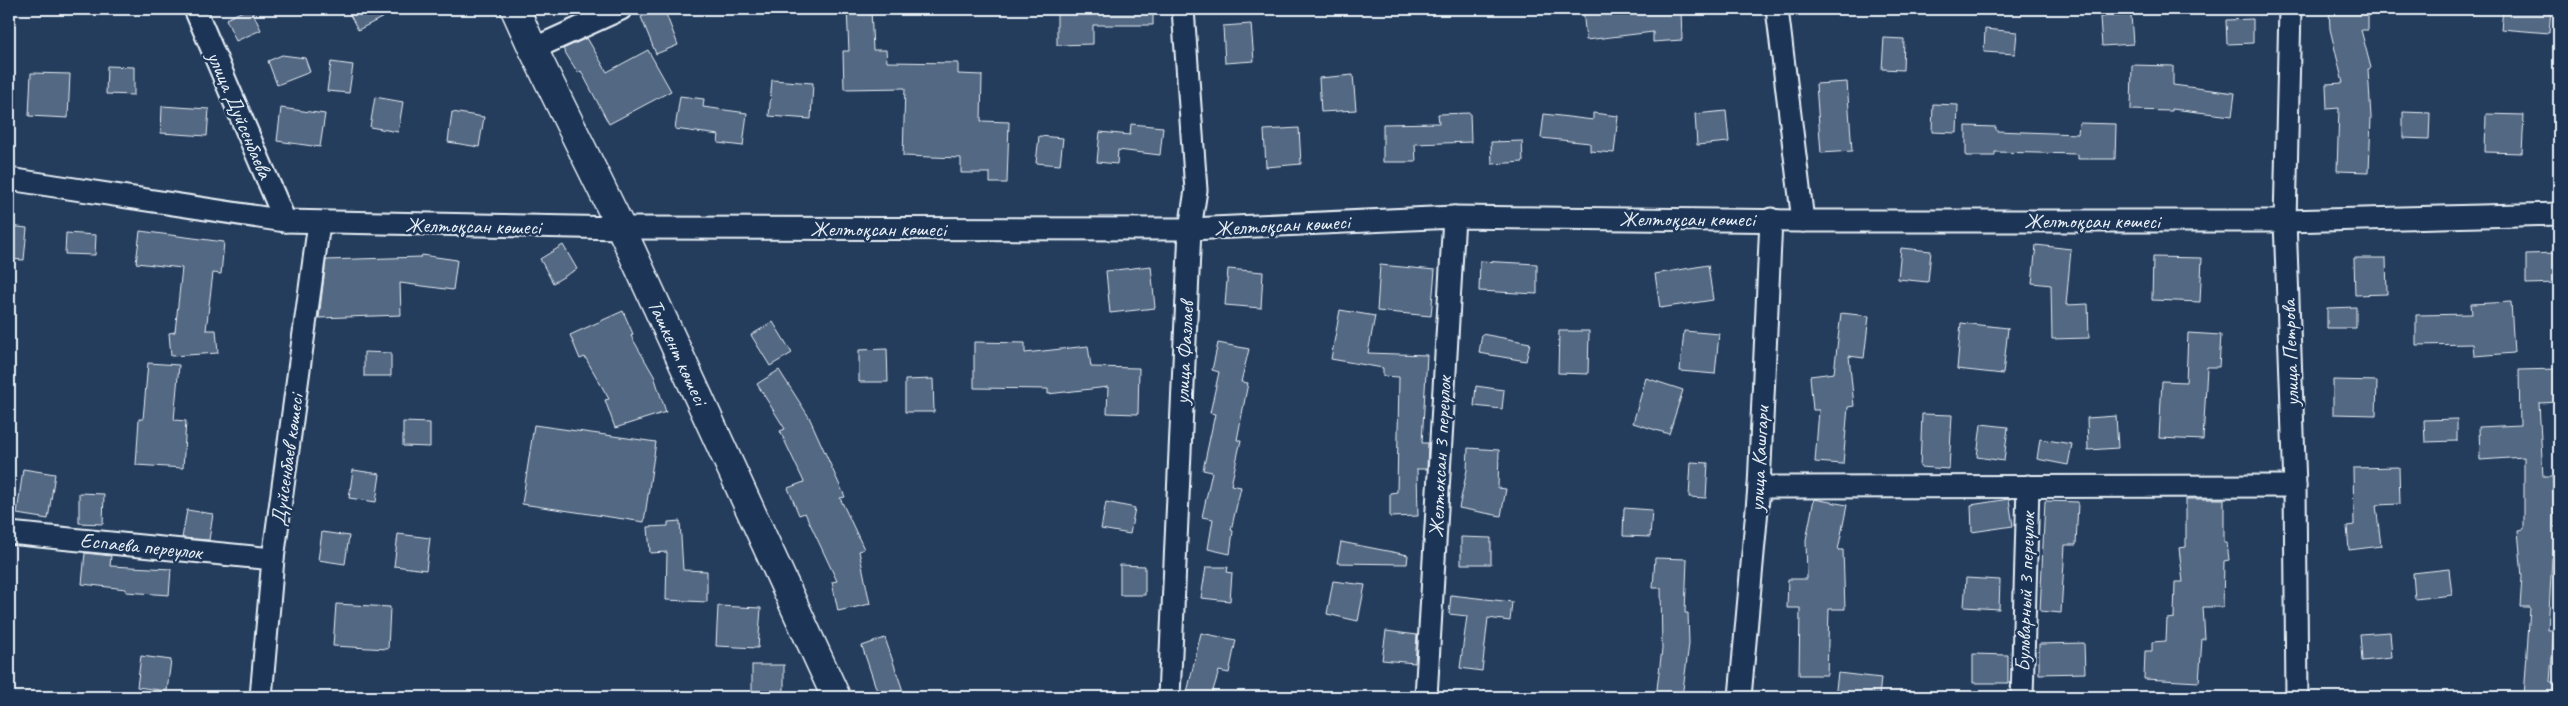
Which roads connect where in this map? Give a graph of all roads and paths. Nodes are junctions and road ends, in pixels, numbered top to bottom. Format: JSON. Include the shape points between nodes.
{"nodes":[{"id":1,"x":195,"y":9,"type":"edge"},
{"id":2,"x":515,"y":9,"type":"edge"},
{"id":3,"x":621,"y":9,"type":"edge"},
{"id":4,"x":1183,"y":9,"type":"edge"},
{"id":5,"x":1777,"y":9,"type":"edge"},
{"id":6,"x":2290,"y":9,"type":"edge"},
{"id":7,"x":533,"y":50,"type":"junction"},
{"id":8,"x":9,"y":179,"type":"edge"},
{"id":9,"x":2559,"y":214,"type":"edge"},
{"id":10,"x":1454,"y":217,"type":"junction"},
{"id":11,"x":1771,"y":219,"type":"junction"},
{"id":12,"x":285,"y":221,"type":"junction"},
{"id":13,"x":1803,"y":221,"type":"junction"},
{"id":14,"x":2285,"y":221,"type":"junction"},
{"id":15,"x":319,"y":223,"type":"junction"},
{"id":16,"x":622,"y":228,"type":"junction"},
{"id":17,"x":1190,"y":229,"type":"junction"},
{"id":18,"x":2028,"y":486,"type":"junction"},
{"id":19,"x":2294,"y":486,"type":"junction"},
{"id":20,"x":1759,"y":487,"type":"junction"},
{"id":21,"x":9,"y":533,"type":"edge"},
{"id":22,"x":273,"y":559,"type":"junction"},
{"id":23,"x":261,"y":697,"type":"edge"},
{"id":24,"x":836,"y":697,"type":"edge"},
{"id":25,"x":1169,"y":697,"type":"edge"},
{"id":26,"x":1426,"y":697,"type":"edge"},
{"id":27,"x":1740,"y":697,"type":"edge"},
{"id":28,"x":2022,"y":697,"type":"edge"},
{"id":29,"x":2297,"y":697,"type":"edge"}],
"edges":[{"from":1,"to":12,"type":"street","name":"улица Дуйсенбаева"},
{"from":2,"to":7,"type":"main road","name":"Ташкент көшесі"},
{"from":3,"to":7,"type":"street"},
{"from":4,"to":17,"type":"street","name":"улица Фазлаев","via":[[1196,190]]},
{"from":5,"to":13,"type":"street"},
{"from":6,"to":14,"type":"street","name":"улица Петрова"},
{"from":7,"to":16,"type":"main road","name":"Ташкент көшесі"},
{"from":8,"to":12,"type":"street","name":"Желтоқсан көшесі"},
{"from":9,"to":14,"type":"street","name":"Желтоқсан көшесі"},
{"from":10,"to":11,"type":"street","name":"Желтоқсан көшесі"},
{"from":10,"to":17,"type":"street","name":"Желтоқсан көшесі"},
{"from":10,"to":26,"type":"street","name":"Желтоксан 3 переулок"},
{"from":11,"to":13,"type":"street","name":"Желтоқсан көшесі"},
{"from":11,"to":20,"type":"street","name":"улица Кашгари"},
{"from":12,"to":15,"type":"street","name":"Желтоқсан көшесі"},
{"from":13,"to":14,"type":"street","name":"Желтоқсан көшесі"},
{"from":14,"to":19,"type":"street","name":"улица Петрова"},
{"from":15,"to":16,"type":"street","name":"Желтоқсан көшесі"},
{"from":15,"to":22,"type":"street","name":"Дүйсенбаев көшесі"},
{"from":16,"to":17,"type":"street","name":"Желтоқсан көшесі"},
{"from":16,"to":24,"type":"main road","name":"Ташкент көшесі"},
{"from":17,"to":25,"type":"street","name":"улица Фазлаев"},
{"from":18,"to":19,"type":"street"},
{"from":18,"to":20,"type":"street"},
{"from":18,"to":28,"type":"street","name":"Бульварный 3 переулок"},
{"from":19,"to":29,"type":"street","name":"улица Петрова"},
{"from":20,"to":27,"type":"street","name":"улица Кашгари"},
{"from":21,"to":22,"type":"street","name":"Еспаева переулок"},
{"from":22,"to":23,"type":"street","name":"Дүйсенбаев көшесі"}]}
